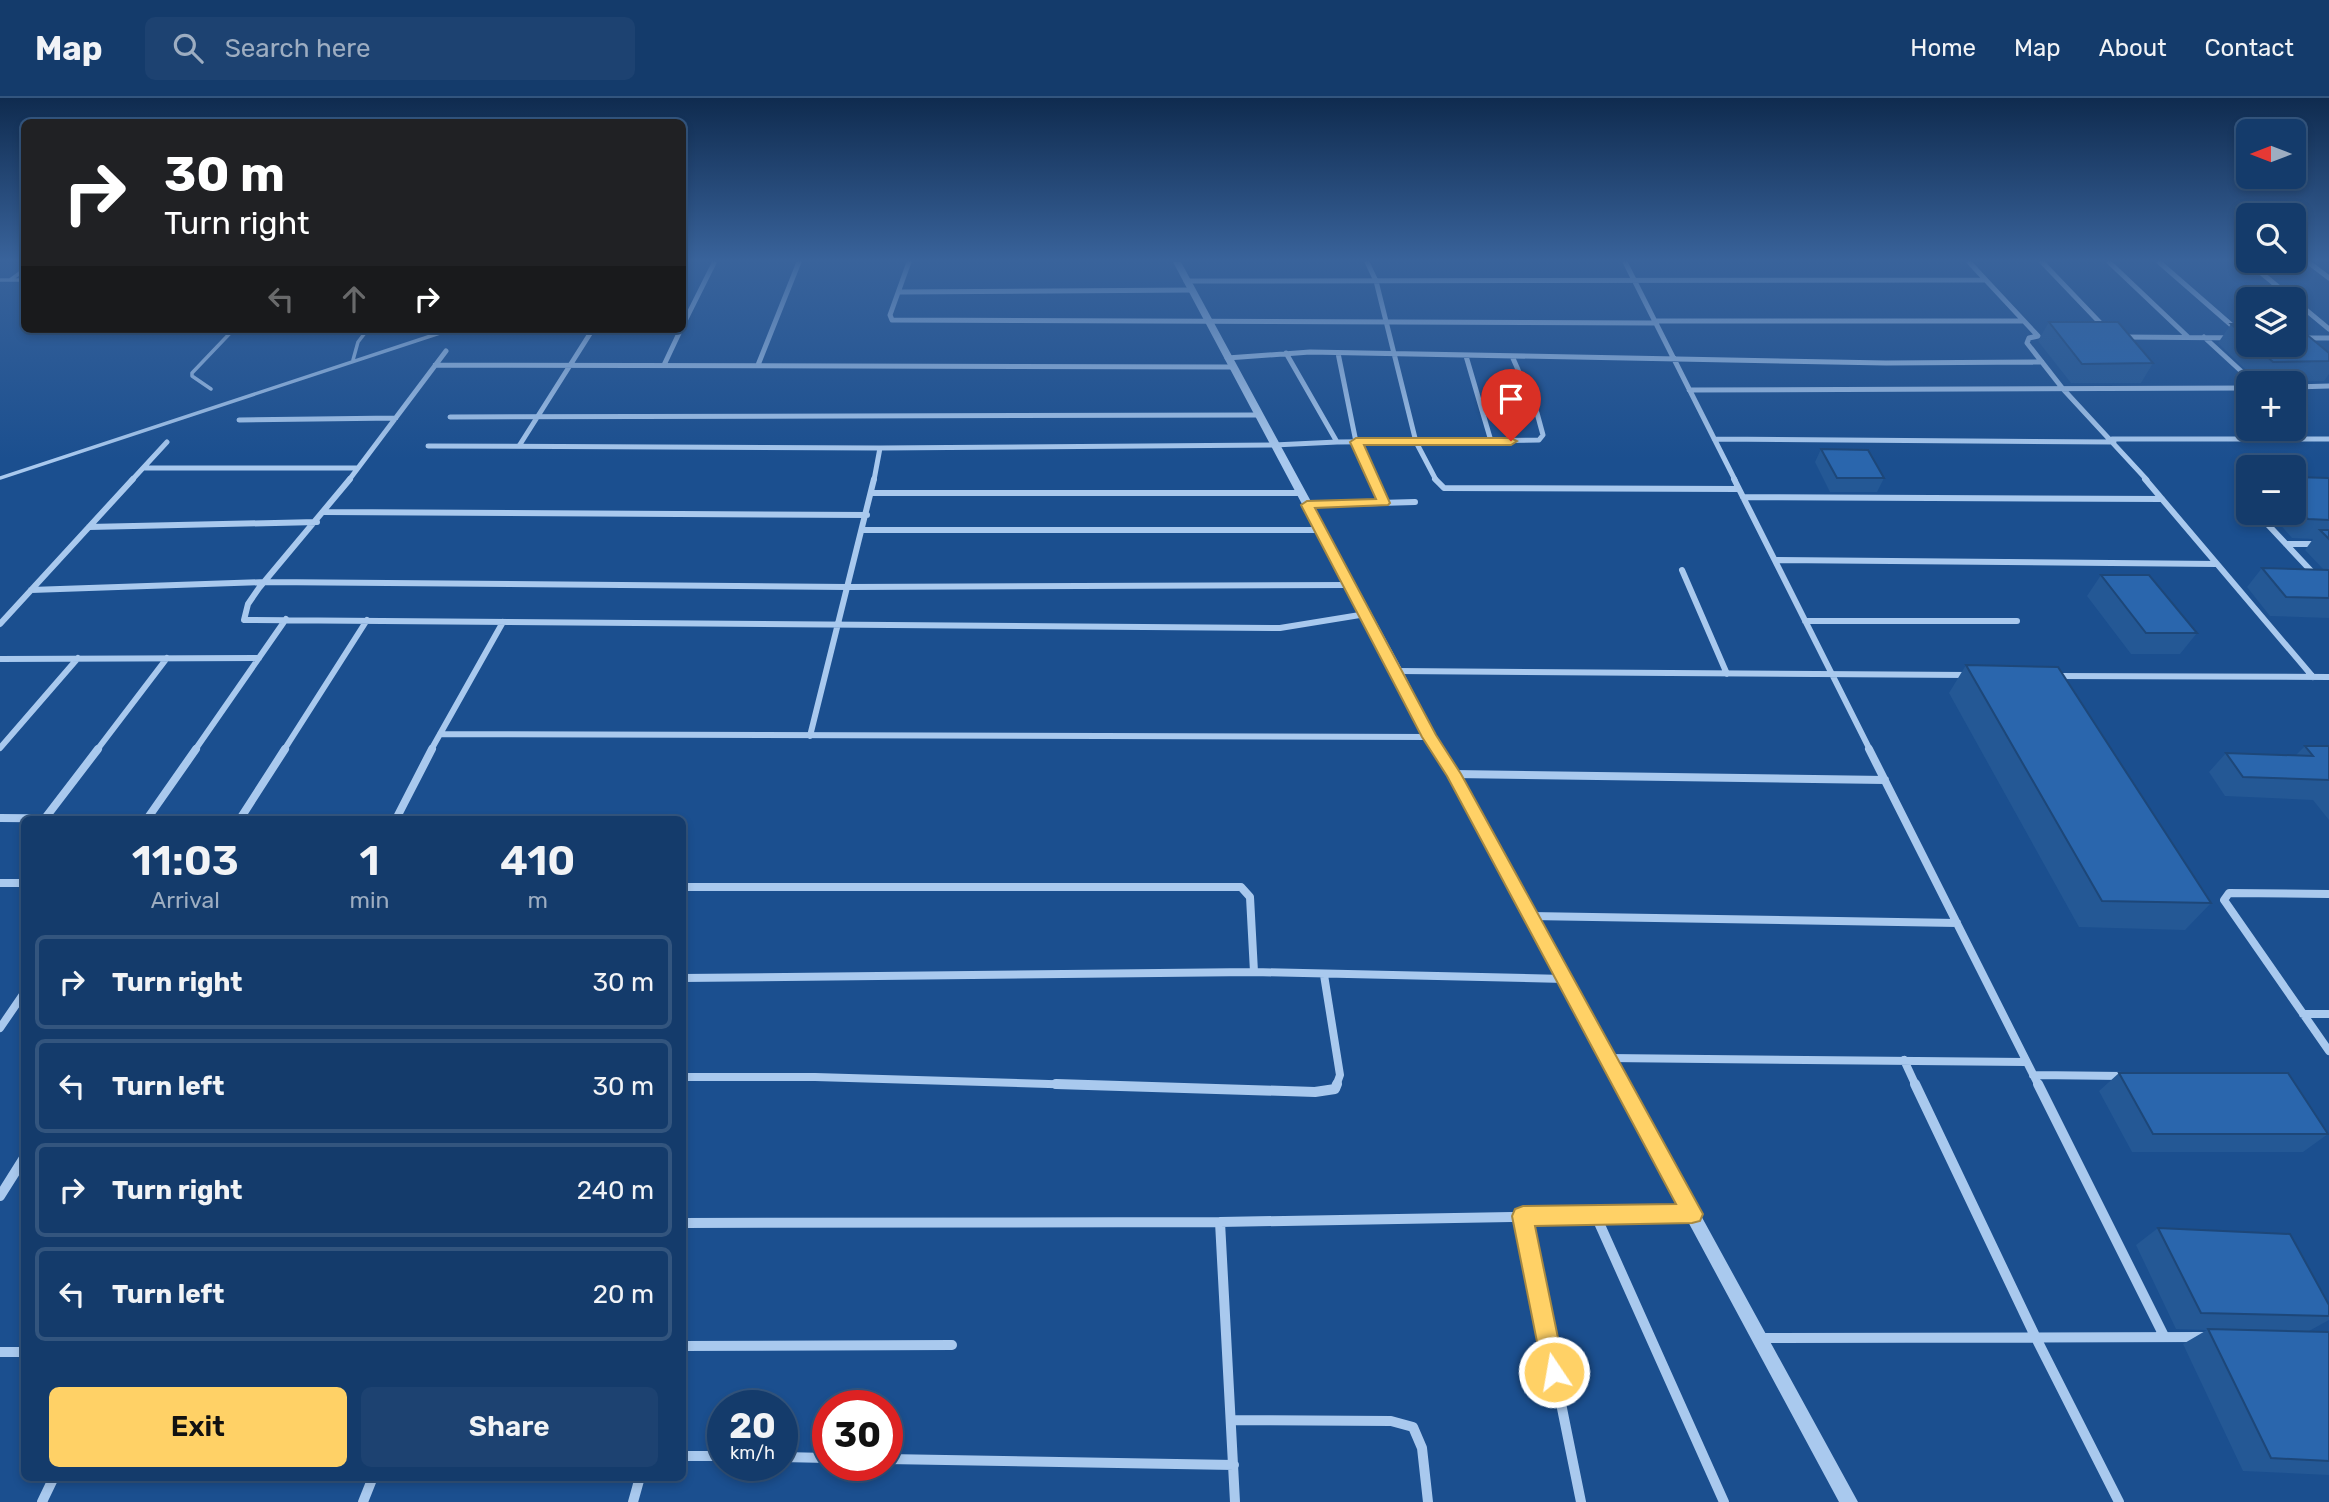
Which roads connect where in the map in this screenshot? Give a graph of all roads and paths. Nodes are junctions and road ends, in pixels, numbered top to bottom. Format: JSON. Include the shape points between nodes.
{"nodes":[{"id":1,"x":773,"y":328,"type":"edge"},
{"id":2,"x":1211,"y":328,"type":"edge"},
{"id":3,"x":1387,"y":328,"type":"edge"},
{"id":4,"x":1658,"y":328,"type":"edge"},
{"id":5,"x":2030,"y":328,"type":"edge"},
{"id":6,"x":2105,"y":328,"type":"edge"},
{"id":7,"x":2179,"y":328,"type":"edge"},
{"id":8,"x":230,"y":333,"type":"edge"},
{"id":9,"x":365,"y":333,"type":"edge"},
{"id":10,"x":439,"y":333,"type":"edge"},
{"id":11,"x":591,"y":333,"type":"edge"},
{"id":12,"x":680,"y":333,"type":"edge"},
{"id":13,"x":2038,"y":336,"type":"junction"},
{"id":14,"x":2051,"y":336,"type":"edge"},
{"id":15,"x":2189,"y":337,"type":"junction"},
{"id":16,"x":2204,"y":337,"type":"junction"},
{"id":17,"x":2236,"y":338,"type":"edge"},
{"id":18,"x":2306,"y":338,"type":"edge"},
{"id":19,"x":2329,"y":338,"type":"edge"},
{"id":20,"x":446,"y":351,"type":"dead end"},
{"id":21,"x":1286,"y":353,"type":"junction"},
{"id":22,"x":1338,"y":353,"type":"junction"},
{"id":23,"x":1393,"y":354,"type":"junction"},
{"id":24,"x":1466,"y":356,"type":"junction"},
{"id":25,"x":1512,"y":356,"type":"junction"},
{"id":26,"x":1671,"y":357,"type":"junction"},
{"id":27,"x":353,"y":360,"type":"junction"},
{"id":28,"x":1230,"y":362,"type":"junction"},
{"id":29,"x":2042,"y":362,"type":"junction"},
{"id":30,"x":435,"y":365,"type":"junction"},
{"id":31,"x":572,"y":365,"type":"junction"},
{"id":32,"x":664,"y":365,"type":"junction"},
{"id":33,"x":758,"y":365,"type":"junction"},
{"id":34,"x":2242,"y":371,"type":"edge"},
{"id":35,"x":2329,"y":386,"type":"edge"},
{"id":36,"x":2306,"y":387,"type":"edge"},
{"id":37,"x":2236,"y":388,"type":"edge"},
{"id":38,"x":211,"y":389,"type":"dead end"},
{"id":39,"x":2063,"y":389,"type":"junction"},
{"id":40,"x":1689,"y":390,"type":"junction"},
{"id":41,"x":541,"y":415,"type":"junction"},
{"id":42,"x":1258,"y":415,"type":"junction"},
{"id":43,"x":450,"y":417,"type":"dead end"},
{"id":44,"x":396,"y":418,"type":"junction"},
{"id":45,"x":239,"y":419,"type":"dead end"},
{"id":46,"x":1714,"y":439,"type":"junction"},
{"id":47,"x":2329,"y":439,"type":"edge"},
{"id":48,"x":1492,"y":441,"type":"junction"},
{"id":49,"x":2113,"y":441,"type":"junction"},
{"id":50,"x":167,"y":442,"type":"dead end"},
{"id":51,"x":1336,"y":442,"type":"junction"},
{"id":52,"x":1356,"y":442,"type":"junction"},
{"id":53,"x":1416,"y":442,"type":"junction"},
{"id":54,"x":1274,"y":445,"type":"junction"},
{"id":55,"x":428,"y":446,"type":"dead end"},
{"id":56,"x":519,"y":446,"type":"junction"},
{"id":57,"x":880,"y":448,"type":"junction"},
{"id":58,"x":144,"y":468,"type":"junction"},
{"id":59,"x":358,"y":468,"type":"junction"},
{"id":60,"x":0,"y":478,"type":"edge"},
{"id":61,"x":1738,"y":489,"type":"junction"},
{"id":62,"x":871,"y":493,"type":"junction"},
{"id":63,"x":1743,"y":497,"type":"junction"},
{"id":64,"x":1304,"y":499,"type":"junction"},
{"id":65,"x":2162,"y":499,"type":"junction"},
{"id":66,"x":1415,"y":502,"type":"dead end"},
{"id":67,"x":1384,"y":503,"type":"junction"},
{"id":68,"x":325,"y":512,"type":"junction"},
{"id":69,"x":867,"y":515,"type":"junction"},
{"id":70,"x":317,"y":522,"type":"junction"},
{"id":71,"x":2268,"y":525,"type":"edge"},
{"id":72,"x":89,"y":527,"type":"junction"},
{"id":73,"x":863,"y":530,"type":"junction"},
{"id":74,"x":1320,"y":530,"type":"junction"},
{"id":75,"x":2286,"y":544,"type":"junction"},
{"id":76,"x":2329,"y":544,"type":"edge"},
{"id":77,"x":1775,"y":560,"type":"junction"},
{"id":78,"x":2217,"y":564,"type":"junction"},
{"id":79,"x":1682,"y":570,"type":"dead end"},
{"id":80,"x":2320,"y":581,"type":"edge"},
{"id":81,"x":265,"y":582,"type":"junction"},
{"id":82,"x":1350,"y":585,"type":"junction"},
{"id":83,"x":847,"y":587,"type":"junction"},
{"id":84,"x":31,"y":590,"type":"junction"},
{"id":85,"x":1366,"y":614,"type":"junction"},
{"id":86,"x":286,"y":619,"type":"junction"},
{"id":87,"x":367,"y":620,"type":"junction"},
{"id":88,"x":1805,"y":621,"type":"junction"},
{"id":89,"x":2017,"y":621,"type":"dead end"},
{"id":90,"x":503,"y":622,"type":"junction"},
{"id":91,"x":0,"y":624,"type":"edge"},
{"id":92,"x":838,"y":624,"type":"junction"},
{"id":93,"x":167,"y":658,"type":"junction"},
{"id":94,"x":259,"y":658,"type":"junction"},
{"id":95,"x":0,"y":659,"type":"edge"},
{"id":96,"x":78,"y":659,"type":"junction"},
{"id":97,"x":1397,"y":671,"type":"junction"},
{"id":98,"x":1727,"y":674,"type":"junction"},
{"id":99,"x":1832,"y":675,"type":"junction"},
{"id":100,"x":1969,"y":676,"type":"edge"},
{"id":101,"x":2052,"y":676,"type":"edge"},
{"id":102,"x":2313,"y":677,"type":"junction"},
{"id":103,"x":2329,"y":677,"type":"edge"},
{"id":104,"x":440,"y":734,"type":"junction"},
{"id":105,"x":810,"y":736,"type":"junction"},
{"id":106,"x":1430,"y":737,"type":"junction"},
{"id":107,"x":0,"y":748,"type":"edge"},
{"id":108,"x":1453,"y":774,"type":"junction"},
{"id":109,"x":1885,"y":780,"type":"junction"},
{"id":110,"x":47,"y":816,"type":"edge"},
{"id":111,"x":149,"y":816,"type":"edge"},
{"id":112,"x":242,"y":816,"type":"edge"},
{"id":113,"x":398,"y":816,"type":"edge"},
{"id":114,"x":0,"y":818,"type":"edge"},
{"id":115,"x":21,"y":818,"type":"edge"},
{"id":116,"x":21,"y":883,"type":"edge"},
{"id":117,"x":0,"y":884,"type":"edge"},
{"id":118,"x":686,"y":887,"type":"edge"},
{"id":119,"x":2329,"y":894,"type":"edge"},
{"id":120,"x":1530,"y":916,"type":"junction"},
{"id":121,"x":1957,"y":923,"type":"junction"},
{"id":122,"x":1254,"y":972,"type":"junction"},
{"id":123,"x":1324,"y":975,"type":"junction"},
{"id":124,"x":686,"y":978,"type":"edge"},
{"id":125,"x":1565,"y":979,"type":"junction"},
{"id":126,"x":21,"y":997,"type":"edge"},
{"id":127,"x":2302,"y":1014,"type":"junction"},
{"id":128,"x":2329,"y":1014,"type":"edge"},
{"id":129,"x":0,"y":1028,"type":"edge"},
{"id":130,"x":2329,"y":1051,"type":"edge"},
{"id":131,"x":1608,"y":1058,"type":"junction"},
{"id":132,"x":1904,"y":1060,"type":"junction"},
{"id":133,"x":2026,"y":1062,"type":"junction"},
{"id":134,"x":2033,"y":1075,"type":"junction"},
{"id":135,"x":2139,"y":1076,"type":"edge"},
{"id":136,"x":686,"y":1077,"type":"edge"},
{"id":137,"x":21,"y":1163,"type":"edge"},
{"id":138,"x":0,"y":1196,"type":"edge"},
{"id":139,"x":1692,"y":1214,"type":"junction"},
{"id":140,"x":1523,"y":1216,"type":"junction"},
{"id":141,"x":1596,"y":1216,"type":"junction"},
{"id":142,"x":1220,"y":1222,"type":"junction"},
{"id":143,"x":686,"y":1223,"type":"edge"},
{"id":144,"x":2164,"y":1336,"type":"junction"},
{"id":145,"x":1760,"y":1338,"type":"junction"},
{"id":146,"x":2036,"y":1338,"type":"junction"},
{"id":147,"x":2219,"y":1338,"type":"edge"},
{"id":148,"x":952,"y":1345,"type":"dead end"},
{"id":149,"x":686,"y":1346,"type":"edge"},
{"id":150,"x":0,"y":1352,"type":"edge"},
{"id":151,"x":21,"y":1352,"type":"edge"},
{"id":152,"x":1231,"y":1420,"type":"junction"},
{"id":153,"x":686,"y":1456,"type":"edge"},
{"id":154,"x":707,"y":1457,"type":"edge"},
{"id":155,"x":903,"y":1459,"type":"edge"},
{"id":156,"x":1234,"y":1465,"type":"junction"},
{"id":157,"x":52,"y":1481,"type":"edge"},
{"id":158,"x":371,"y":1481,"type":"edge"},
{"id":159,"x":639,"y":1481,"type":"edge"},
{"id":160,"x":41,"y":1502,"type":"edge"},
{"id":161,"x":363,"y":1502,"type":"edge"},
{"id":162,"x":633,"y":1502,"type":"edge"},
{"id":163,"x":1235,"y":1502,"type":"edge"},
{"id":164,"x":1428,"y":1502,"type":"edge"},
{"id":165,"x":1581,"y":1502,"type":"edge"},
{"id":166,"x":1724,"y":1502,"type":"edge"},
{"id":167,"x":1849,"y":1502,"type":"edge"},
{"id":168,"x":2119,"y":1502,"type":"edge"}],
"edges":[{"from":1,"to":33,"type":"street"},
{"from":2,"to":28,"type":"street"},
{"from":3,"to":23,"type":"street"},
{"from":4,"to":26,"type":"street"},
{"from":5,"to":13,"type":"street"},
{"from":6,"to":15,"type":"street","via":[[2114,337]]},
{"from":7,"to":15,"type":"street"},
{"from":8,"to":38,"type":"lane","via":[[192,373]]},
{"from":9,"to":27,"type":"lane"},
{"from":10,"to":27,"type":"lane"},
{"from":11,"to":31,"type":"street"},
{"from":12,"to":32,"type":"street"},
{"from":13,"to":14,"type":"street"},
{"from":13,"to":29,"type":"street","via":[[2027,343]]},
{"from":15,"to":16,"type":"street"},
{"from":16,"to":17,"type":"street"},
{"from":16,"to":34,"type":"street"},
{"from":18,"to":19,"type":"street"},
{"from":20,"to":30,"type":"street"},
{"from":21,"to":22,"type":"street"},
{"from":21,"to":28,"type":"street"},
{"from":21,"to":51,"type":"street"},
{"from":22,"to":23,"type":"street"},
{"from":22,"to":52,"type":"street"},
{"from":23,"to":24,"type":"street"},
{"from":23,"to":53,"type":"street"},
{"from":24,"to":25,"type":"street"},
{"from":24,"to":48,"type":"street"},
{"from":25,"to":26,"type":"street"},
{"from":25,"to":48,"type":"street","via":[[1543,435],[1539,440]]},
{"from":26,"to":29,"type":"street"},
{"from":26,"to":40,"type":"street"},
{"from":27,"to":60,"type":"lane"},
{"from":28,"to":33,"type":"street"},
{"from":28,"to":42,"type":"street"},
{"from":29,"to":39,"type":"street"},
{"from":30,"to":31,"type":"street"},
{"from":30,"to":44,"type":"street"},
{"from":31,"to":32,"type":"street"},
{"from":31,"to":41,"type":"street"},
{"from":32,"to":33,"type":"street"},
{"from":35,"to":36,"type":"street"},
{"from":37,"to":39,"type":"street"},
{"from":39,"to":40,"type":"street"},
{"from":39,"to":49,"type":"street"},
{"from":40,"to":46,"type":"street"},
{"from":41,"to":42,"type":"street"},
{"from":41,"to":43,"type":"street"},
{"from":41,"to":56,"type":"street"},
{"from":42,"to":54,"type":"street"},
{"from":44,"to":45,"type":"street"},
{"from":44,"to":59,"type":"street"},
{"from":46,"to":49,"type":"street"},
{"from":46,"to":61,"type":"street"},
{"from":47,"to":49,"type":"street"},
{"from":48,"to":53,"type":"street"},
{"from":49,"to":65,"type":"street"},
{"from":50,"to":58,"type":"street"},
{"from":51,"to":52,"type":"street"},
{"from":51,"to":54,"type":"street"},
{"from":52,"to":53,"type":"street"},
{"from":52,"to":67,"type":"street"},
{"from":53,"to":61,"type":"street","via":[[1439,484],[1450,489]]},
{"from":54,"to":57,"type":"street"},
{"from":54,"to":64,"type":"street"},
{"from":55,"to":56,"type":"street"},
{"from":56,"to":57,"type":"street"},
{"from":57,"to":62,"type":"street"},
{"from":58,"to":59,"type":"street"},
{"from":58,"to":72,"type":"street"},
{"from":59,"to":68,"type":"street"},
{"from":61,"to":63,"type":"street"},
{"from":62,"to":64,"type":"street"},
{"from":62,"to":69,"type":"street"},
{"from":63,"to":65,"type":"street"},
{"from":63,"to":77,"type":"street"},
{"from":64,"to":67,"type":"street"},
{"from":64,"to":74,"type":"street"},
{"from":65,"to":78,"type":"street"},
{"from":66,"to":67,"type":"street"},
{"from":68,"to":69,"type":"street"},
{"from":68,"to":70,"type":"street"},
{"from":69,"to":73,"type":"street"},
{"from":70,"to":72,"type":"street"},
{"from":70,"to":81,"type":"street"},
{"from":71,"to":75,"type":"street"},
{"from":72,"to":84,"type":"street"},
{"from":73,"to":74,"type":"street"},
{"from":73,"to":83,"type":"street"},
{"from":74,"to":82,"type":"street"},
{"from":75,"to":76,"type":"street"},
{"from":75,"to":80,"type":"street"},
{"from":77,"to":78,"type":"street"},
{"from":77,"to":88,"type":"street"},
{"from":78,"to":102,"type":"street"},
{"from":79,"to":98,"type":"street"},
{"from":81,"to":83,"type":"street"},
{"from":81,"to":84,"type":"street"},
{"from":81,"to":86,"type":"street","via":[[244,611],[244,620]]},
{"from":82,"to":83,"type":"street"},
{"from":82,"to":85,"type":"street"},
{"from":83,"to":92,"type":"street"},
{"from":84,"to":91,"type":"street"},
{"from":85,"to":92,"type":"street","via":[[1280,628]]},
{"from":85,"to":97,"type":"street"},
{"from":86,"to":87,"type":"street"},
{"from":86,"to":94,"type":"street"},
{"from":87,"to":90,"type":"street"},
{"from":87,"to":112,"type":"street"},
{"from":88,"to":89,"type":"street"},
{"from":88,"to":99,"type":"street"},
{"from":90,"to":92,"type":"street"},
{"from":90,"to":104,"type":"street"},
{"from":92,"to":105,"type":"street"},
{"from":93,"to":94,"type":"street"},
{"from":93,"to":96,"type":"street"},
{"from":93,"to":110,"type":"street"},
{"from":94,"to":111,"type":"street"},
{"from":95,"to":96,"type":"street"},
{"from":96,"to":107,"type":"street"},
{"from":97,"to":98,"type":"street"},
{"from":97,"to":106,"type":"street"},
{"from":98,"to":99,"type":"street"},
{"from":99,"to":100,"type":"street"},
{"from":99,"to":109,"type":"street"},
{"from":101,"to":102,"type":"street"},
{"from":102,"to":103,"type":"street"},
{"from":104,"to":105,"type":"street"},
{"from":104,"to":113,"type":"street"},
{"from":105,"to":106,"type":"street"},
{"from":106,"to":108,"type":"street"},
{"from":108,"to":109,"type":"street"},
{"from":108,"to":120,"type":"street"},
{"from":109,"to":121,"type":"street"},
{"from":114,"to":115,"type":"street"},
{"from":116,"to":117,"type":"street"},
{"from":118,"to":122,"type":"street","via":[[1222,884],[1241,887],[1250,897]]},
{"from":119,"to":127,"type":"street","via":[[2230,893],[2224,900]]},
{"from":120,"to":121,"type":"street"},
{"from":120,"to":125,"type":"street"},
{"from":121,"to":133,"type":"street"},
{"from":122,"to":123,"type":"street"},
{"from":122,"to":124,"type":"street"},
{"from":123,"to":125,"type":"street"},
{"from":123,"to":136,"type":"street","via":[[1340,1074],[1335,1089]]},
{"from":125,"to":131,"type":"street"},
{"from":126,"to":129,"type":"street"},
{"from":127,"to":128,"type":"street"},
{"from":127,"to":130,"type":"street"},
{"from":131,"to":132,"type":"street"},
{"from":131,"to":139,"type":"street"},
{"from":132,"to":133,"type":"street"},
{"from":132,"to":146,"type":"street"},
{"from":133,"to":134,"type":"street"},
{"from":134,"to":135,"type":"street"},
{"from":134,"to":144,"type":"street"},
{"from":137,"to":138,"type":"street"},
{"from":139,"to":141,"type":"street"},
{"from":139,"to":145,"type":"street"},
{"from":140,"to":141,"type":"street"},
{"from":140,"to":142,"type":"street"},
{"from":140,"to":165,"type":"street"},
{"from":141,"to":166,"type":"street"},
{"from":142,"to":143,"type":"street"},
{"from":142,"to":152,"type":"street"},
{"from":144,"to":146,"type":"street"},
{"from":144,"to":147,"type":"street"},
{"from":145,"to":146,"type":"street"},
{"from":145,"to":167,"type":"street"},
{"from":146,"to":168,"type":"street"},
{"from":148,"to":149,"type":"street"},
{"from":150,"to":151,"type":"street"},
{"from":152,"to":156,"type":"street"},
{"from":152,"to":164,"type":"street","via":[[1391,1421],[1413,1427],[1422,1448]]},
{"from":153,"to":154,"type":"street"},
{"from":155,"to":156,"type":"street"},
{"from":156,"to":163,"type":"street"},
{"from":157,"to":160,"type":"street"},
{"from":158,"to":161,"type":"street"},
{"from":159,"to":162,"type":"street"}]}
